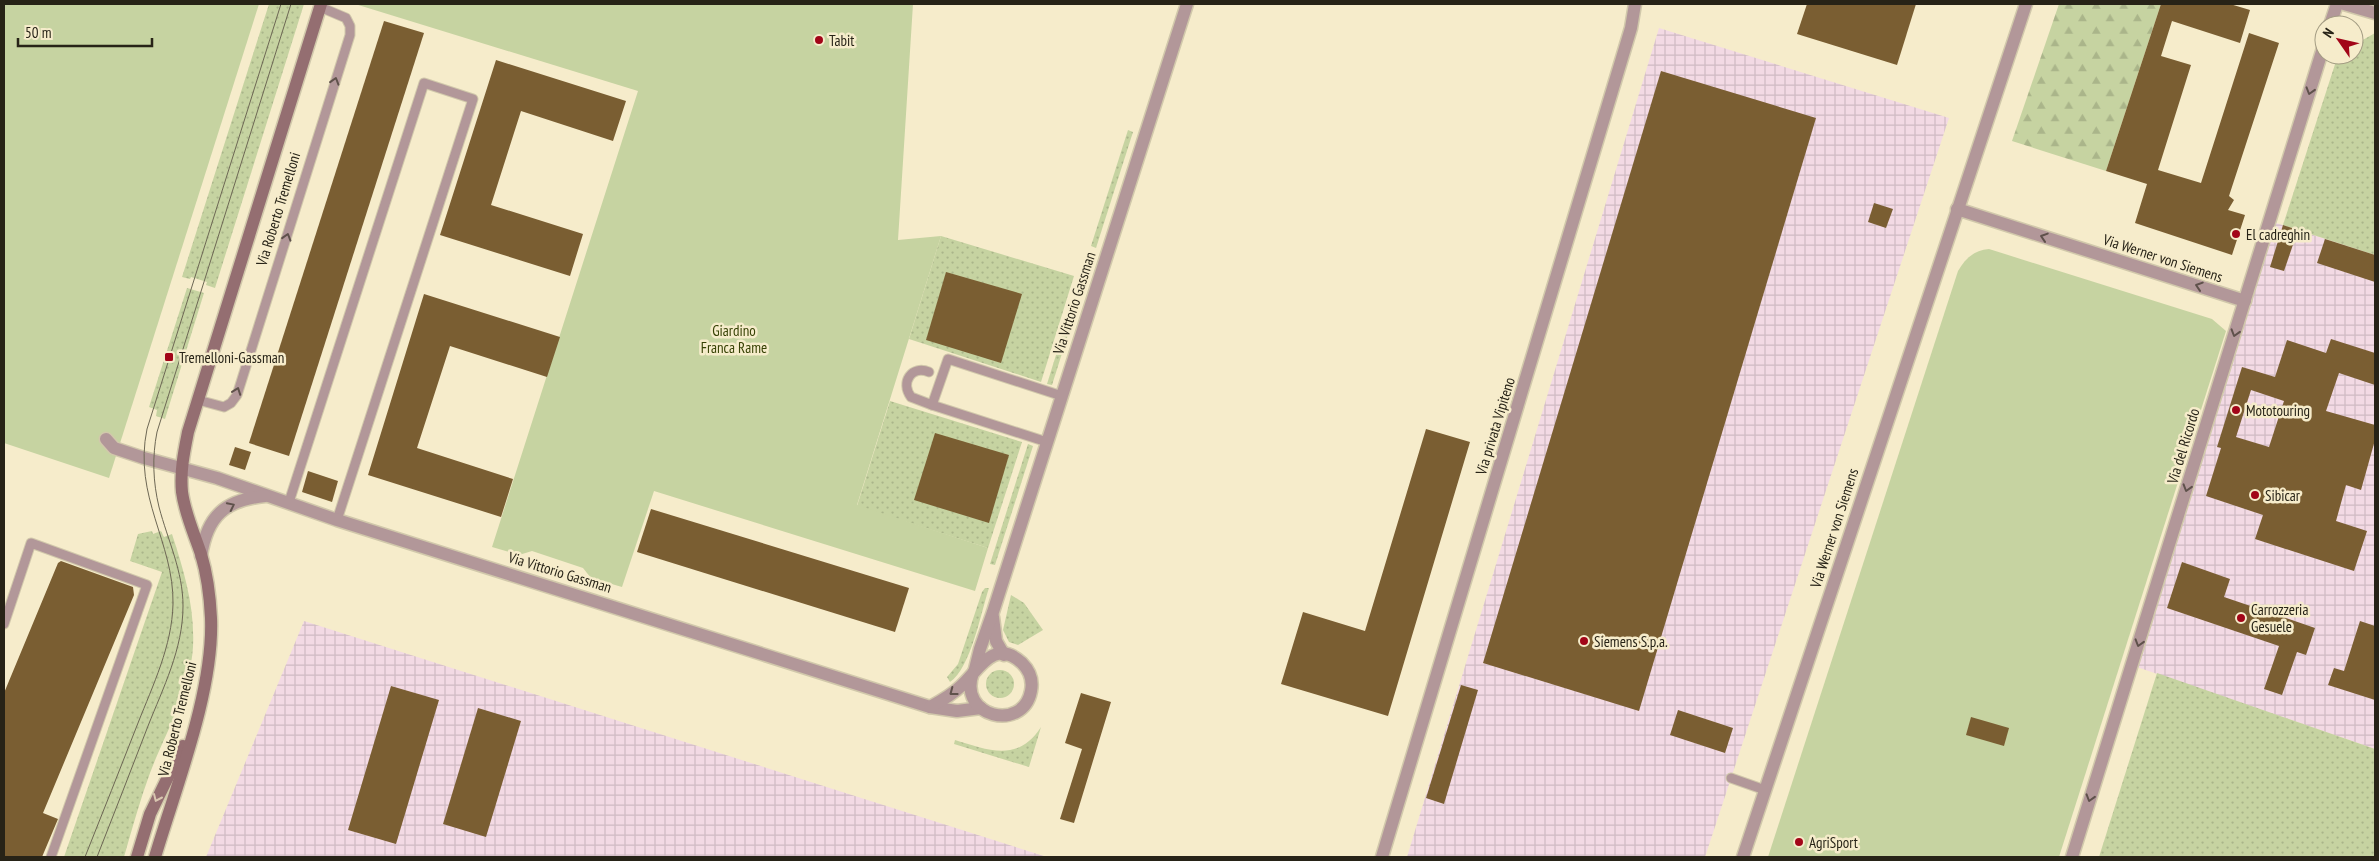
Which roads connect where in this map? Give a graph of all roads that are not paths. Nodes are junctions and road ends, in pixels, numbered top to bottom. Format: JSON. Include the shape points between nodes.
{"nodes":[{"id":1,"x":1187,"y":4,"type":"edge"},
{"id":2,"x":1635,"y":4,"type":"edge"},
{"id":3,"x":2026,"y":4,"type":"edge"},
{"id":4,"x":2344,"y":4,"type":"edge"},
{"id":5,"x":320,"y":5,"type":"edge"},
{"id":6,"x":2375,"y":13,"type":"edge"},
{"id":7,"x":2318,"y":65,"type":"edge"},
{"id":8,"x":1957,"y":209,"type":"junction"},
{"id":9,"x":2245,"y":301,"type":"junction"},
{"id":10,"x":929,"y":372,"type":"dead end"},
{"id":11,"x":1062,"y":396,"type":"junction"},
{"id":12,"x":198,"y":400,"type":"junction"},
{"id":13,"x":932,"y":405,"type":"junction"},
{"id":14,"x":106,"y":439,"type":"dead end"},
{"id":15,"x":1047,"y":442,"type":"junction"},
{"id":16,"x":181,"y":470,"type":"junction"},
{"id":17,"x":270,"y":496,"type":"junction"},
{"id":18,"x":289,"y":502,"type":"junction"},
{"id":19,"x":338,"y":520,"type":"junction"},
{"id":20,"x":201,"y":556,"type":"junction"},
{"id":21,"x":993,"y":612,"type":"junction"},
{"id":22,"x":4,"y":624,"type":"edge"},
{"id":23,"x":1004,"y":655,"type":"junction"},
{"id":24,"x":974,"y":671,"type":"junction"},
{"id":25,"x":930,"y":707,"type":"junction"},
{"id":26,"x":981,"y":708,"type":"junction"},
{"id":27,"x":195,"y":724,"type":"junction"},
{"id":28,"x":1731,"y":778,"type":"dead end"},
{"id":29,"x":1765,"y":790,"type":"junction"},
{"id":30,"x":52,"y":857,"type":"edge"},
{"id":31,"x":137,"y":857,"type":"edge"},
{"id":32,"x":155,"y":857,"type":"edge"},
{"id":33,"x":1382,"y":857,"type":"edge"},
{"id":34,"x":1743,"y":857,"type":"edge"},
{"id":35,"x":2072,"y":857,"type":"edge"}],
"edges":[{"from":1,"to":11,"type":"street","name":"Via Vittorio Gassman"},
{"from":2,"to":33,"type":"street","name":"Via privata Vipiteno","via":[[1631,28]]},
{"from":3,"to":8,"type":"street","name":"Via Werner von Siemens"},
{"from":4,"to":6,"type":"street"},
{"from":5,"to":12,"type":"street","name":"Via Roberto Tremelloni"},
{"from":12,"to":5,"type":"lane","name":"Via Roberto Tremelloni","one_way":true,"via":[[224,407],[237,395],[350,35],[346,18]]},
{"from":7,"to":9,"type":"street","name":"Via del Ricordo","one_way":true},
{"from":9,"to":8,"type":"street","name":"Via Werner von Siemens","one_way":true},
{"from":8,"to":29,"type":"street","name":"Via Werner von Siemens"},
{"from":9,"to":35,"type":"street","name":"Via del Ricordo","one_way":true},
{"from":10,"to":13,"type":"lane","via":[[920,369],[911,373],[906,388],[910,397]]},
{"from":11,"to":13,"type":"lane","via":[[948,359]]},
{"from":11,"to":15,"type":"street","name":"Via Vittorio Gassman"},
{"from":12,"to":16,"type":"street","name":"Via Roberto Tremelloni"},
{"from":13,"to":15,"type":"lane"},
{"from":14,"to":16,"type":"street","name":"Via Vittorio Gassman","via":[[114,448]]},
{"from":15,"to":21,"type":"street","name":"Via Vittorio Gassman"},
{"from":16,"to":17,"type":"street","name":"Via Vittorio Gassman"},
{"from":16,"to":20,"type":"street","name":"Via Roberto Tremelloni","via":[[185,509]]},
{"from":17,"to":18,"type":"street","name":"Via Vittorio Gassman"},
{"from":20,"to":17,"type":"street","name":"Via Roberto Tremelloni","one_way":true,"via":[[208,529],[217,514],[235,503]]},
{"from":18,"to":19,"type":"street","name":"Via Vittorio Gassman"},
{"from":18,"to":19,"type":"lane","via":[[424,83],[473,99]]},
{"from":19,"to":25,"type":"street","name":"Via Vittorio Gassman"},
{"from":20,"to":27,"type":"street","name":"Via Roberto Tremelloni","via":[[212,637]]},
{"from":21,"to":23,"type":"street","name":"Via Vittorio Gassman","via":[[994,635]]},
{"from":21,"to":24,"type":"street","name":"Via Vittorio Gassman"},
{"from":22,"to":30,"type":"lane","via":[[31,543],[147,585]]},
{"from":23,"to":24,"type":"street","name":"Via Vittorio Gassman","via":[[986,659]]},
{"from":23,"to":26,"type":"street","name":"Via Vittorio Gassman","via":[[1018,660],[1028,670],[1032,684],[1030,695],[1022,708],[1008,715],[993,715]]},
{"from":24,"to":25,"type":"street","name":"Via Vittorio Gassman","one_way":true,"via":[[955,692]]},
{"from":24,"to":26,"type":"street","name":"Via Vittorio Gassman","via":[[971,691]]},
{"from":25,"to":26,"type":"street","name":"Via Vittorio Gassman","via":[[957,712]]},
{"from":27,"to":31,"type":"street","one_way":true,"via":[[150,814]]},
{"from":27,"to":32,"type":"street","name":"Via Roberto Tremelloni"},
{"from":28,"to":29,"type":"lane"},
{"from":29,"to":34,"type":"street","name":"Via Werner von Siemens"}]}
